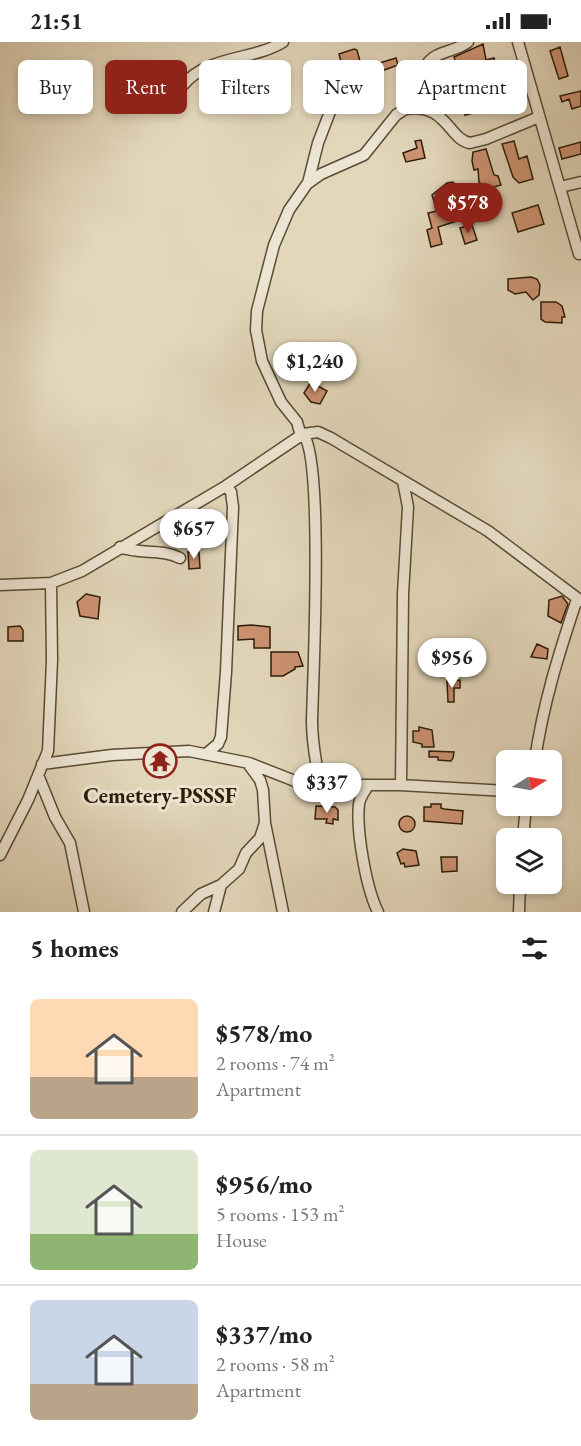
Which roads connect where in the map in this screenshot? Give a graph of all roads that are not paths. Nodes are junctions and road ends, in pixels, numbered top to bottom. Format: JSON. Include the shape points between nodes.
{"nodes":[{"id":1,"x":283,"y":42,"type":"edge"},
{"id":2,"x":468,"y":42,"type":"edge"},
{"id":3,"x":518,"y":42,"type":"edge"},
{"id":4,"x":431,"y":60,"type":"edge"},
{"id":5,"x":187,"y":81,"type":"edge"},
{"id":6,"x":329,"y":114,"type":"edge"},
{"id":7,"x":398,"y":114,"type":"edge"},
{"id":8,"x":431,"y":114,"type":"edge"},
{"id":9,"x":539,"y":117,"type":"junction"},
{"id":10,"x":581,"y":182,"type":"edge"},
{"id":11,"x":308,"y":184,"type":"junction"},
{"id":12,"x":560,"y":187,"type":"junction"},
{"id":13,"x":579,"y":254,"type":"dead end"},
{"id":14,"x":302,"y":435,"type":"junction"},
{"id":15,"x":403,"y":481,"type":"junction"},
{"id":16,"x":226,"y":486,"type":"junction"},
{"id":17,"x":120,"y":547,"type":"junction"},
{"id":18,"x":180,"y":558,"type":"dead end"},
{"id":19,"x":51,"y":583,"type":"junction"},
{"id":20,"x":0,"y":585,"type":"edge"},
{"id":21,"x":579,"y":600,"type":"edge"},
{"id":22,"x":536,"y":750,"type":"edge"},
{"id":23,"x":207,"y":753,"type":"junction"},
{"id":24,"x":246,"y":762,"type":"junction"},
{"id":25,"x":42,"y":764,"type":"junction"},
{"id":26,"x":38,"y":776,"type":"junction"},
{"id":27,"x":320,"y":784,"type":"junction"},
{"id":28,"x":400,"y":785,"type":"junction"},
{"id":29,"x":368,"y":786,"type":"junction"},
{"id":30,"x":496,"y":790,"type":"edge"},
{"id":31,"x":266,"y":823,"type":"junction"},
{"id":32,"x":0,"y":855,"type":"edge"},
{"id":33,"x":221,"y":885,"type":"junction"},
{"id":34,"x":520,"y":894,"type":"edge"},
{"id":35,"x":84,"y":912,"type":"edge"},
{"id":36,"x":182,"y":912,"type":"edge"},
{"id":37,"x":214,"y":912,"type":"edge"},
{"id":38,"x":283,"y":912,"type":"edge"},
{"id":39,"x":378,"y":912,"type":"edge"},
{"id":40,"x":519,"y":912,"type":"edge"}],
"edges":[{"from":1,"to":5,"type":"street","via":[[256,54],[209,65]]},
{"from":2,"to":4,"type":"street"},
{"from":3,"to":9,"type":"street"},
{"from":6,"to":11,"type":"street"},
{"from":7,"to":11,"type":"street","via":[[364,155]]},
{"from":8,"to":9,"type":"street","via":[[441,116],[459,137],[470,143]]},
{"from":9,"to":12,"type":"street"},
{"from":10,"to":12,"type":"street"},
{"from":11,"to":14,"type":"street","via":[[283,221],[255,320],[262,362]]},
{"from":12,"to":13,"type":"street"},
{"from":14,"to":15,"type":"street","via":[[318,432]]},
{"from":14,"to":16,"type":"street"},
{"from":14,"to":27,"type":"street","via":[[310,449],[315,490],[312,723]]},
{"from":15,"to":21,"type":"street","via":[[488,531]]},
{"from":15,"to":28,"type":"street","via":[[408,507]]},
{"from":16,"to":17,"type":"street"},
{"from":16,"to":23,"type":"street","via":[[231,492],[232,507],[226,672],[221,737]]},
{"from":17,"to":18,"type":"street","via":[[136,552],[165,552]]},
{"from":17,"to":19,"type":"street","via":[[82,571]]},
{"from":19,"to":20,"type":"street"},
{"from":19,"to":25,"type":"street","via":[[50,741]]},
{"from":21,"to":22,"type":"street","via":[[549,685]]},
{"from":23,"to":24,"type":"street"},
{"from":23,"to":25,"type":"street","via":[[112,755]]},
{"from":24,"to":27,"type":"street","via":[[305,785]]},
{"from":24,"to":31,"type":"street","via":[[260,780]]},
{"from":25,"to":26,"type":"street"},
{"from":26,"to":32,"type":"street"},
{"from":26,"to":35,"type":"street","via":[[70,843]]},
{"from":27,"to":29,"type":"street"},
{"from":28,"to":29,"type":"street"},
{"from":28,"to":30,"type":"street"},
{"from":29,"to":39,"type":"street","via":[[359,805],[360,832]]},
{"from":31,"to":33,"type":"street","via":[[239,869]]},
{"from":31,"to":38,"type":"street"},
{"from":33,"to":36,"type":"street","via":[[201,894]]},
{"from":33,"to":37,"type":"street"},
{"from":34,"to":40,"type":"street"}]}
